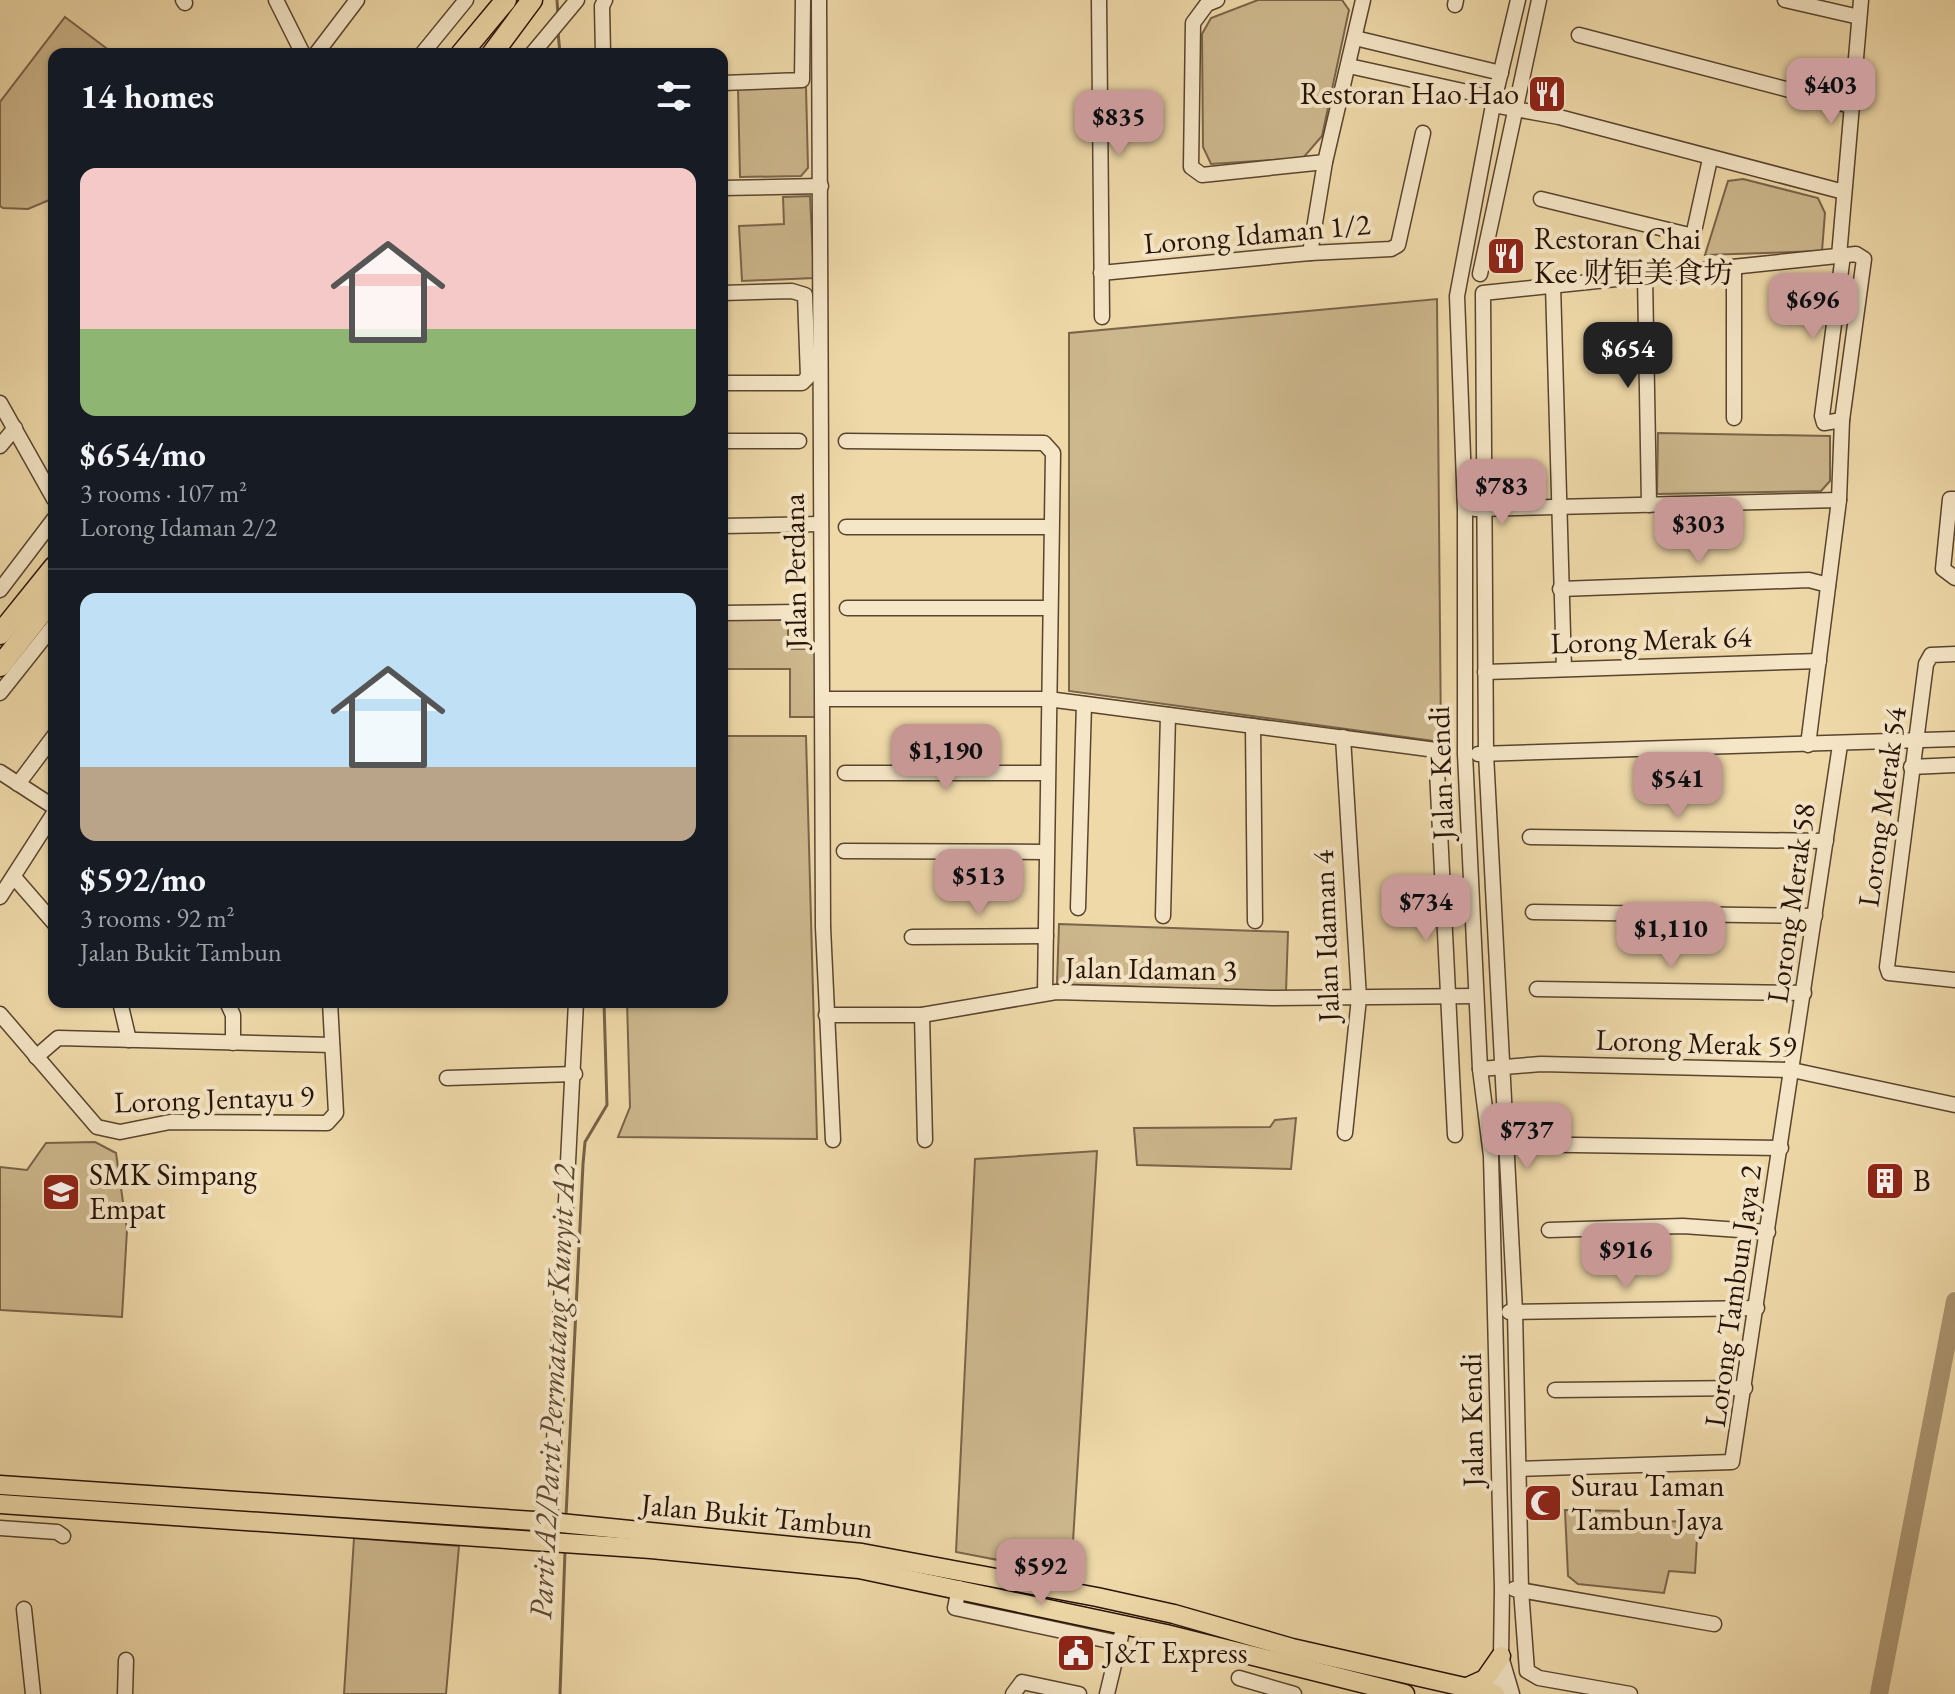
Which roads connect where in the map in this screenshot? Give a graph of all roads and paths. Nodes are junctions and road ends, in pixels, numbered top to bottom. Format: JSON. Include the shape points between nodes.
{"nodes":[{"id":1,"x":276,"y":0,"type":"edge"},
{"id":2,"x":357,"y":0,"type":"edge"},
{"id":3,"x":466,"y":0,"type":"edge"},
{"id":4,"x":605,"y":0,"type":"edge"},
{"id":5,"x":803,"y":0,"type":"edge"},
{"id":6,"x":819,"y":0,"type":"edge"},
{"id":7,"x":1099,"y":0,"type":"edge"},
{"id":8,"x":1217,"y":0,"type":"edge"},
{"id":9,"x":1363,"y":0,"type":"edge"},
{"id":10,"x":1518,"y":0,"type":"edge"},
{"id":11,"x":1539,"y":0,"type":"edge"},
{"id":12,"x":1785,"y":0,"type":"edge"},
{"id":13,"x":1861,"y":0,"type":"edge"},
{"id":14,"x":575,"y":3,"type":"edge"},
{"id":15,"x":516,"y":4,"type":"edge"},
{"id":16,"x":1859,"y":17,"type":"junction"},
{"id":17,"x":1579,"y":35,"type":"dead end"},
{"id":18,"x":1355,"y":38,"type":"junction"},
{"id":19,"x":300,"y":48,"type":"edge"},
{"id":20,"x":321,"y":48,"type":"edge"},
{"id":21,"x":427,"y":48,"type":"edge"},
{"id":22,"x":468,"y":48,"type":"edge"},
{"id":23,"x":495,"y":48,"type":"edge"},
{"id":24,"x":537,"y":48,"type":"edge"},
{"id":25,"x":603,"y":48,"type":"edge"},
{"id":26,"x":1349,"y":66,"type":"junction"},
{"id":27,"x":1501,"y":73,"type":"junction"},
{"id":28,"x":728,"y":83,"type":"edge"},
{"id":29,"x":1494,"y":102,"type":"junction"},
{"id":30,"x":1851,"y":106,"type":"junction"},
{"id":31,"x":1517,"y":109,"type":"junction"},
{"id":32,"x":1423,"y":133,"type":"dead end"},
{"id":33,"x":1710,"y":159,"type":"junction"},
{"id":34,"x":1325,"y":162,"type":"junction"},
{"id":35,"x":821,"y":186,"type":"junction"},
{"id":36,"x":728,"y":188,"type":"edge"},
{"id":37,"x":1844,"y":192,"type":"junction"},
{"id":38,"x":1541,"y":199,"type":"dead end"},
{"id":39,"x":1310,"y":253,"type":"junction"},
{"id":40,"x":1841,"y":256,"type":"junction"},
{"id":41,"x":1734,"y":267,"type":"junction"},
{"id":42,"x":1101,"y":273,"type":"junction"},
{"id":43,"x":1480,"y":274,"type":"dead end"},
{"id":44,"x":1645,"y":276,"type":"junction"},
{"id":45,"x":1553,"y":285,"type":"junction"},
{"id":46,"x":728,"y":293,"type":"edge"},
{"id":47,"x":1102,"y":317,"type":"dead end"},
{"id":48,"x":728,"y":383,"type":"edge"},
{"id":49,"x":0,"y":403,"type":"edge"},
{"id":50,"x":1734,"y":418,"type":"dead end"},
{"id":51,"x":1842,"y":420,"type":"junction"},
{"id":52,"x":15,"y":428,"type":"junction"},
{"id":53,"x":728,"y":441,"type":"edge"},
{"id":54,"x":799,"y":441,"type":"dead end"},
{"id":55,"x":846,"y":441,"type":"dead end"},
{"id":56,"x":0,"y":446,"type":"edge"},
{"id":57,"x":48,"y":488,"type":"edge"},
{"id":58,"x":1953,"y":499,"type":"edge"},
{"id":59,"x":1839,"y":500,"type":"junction"},
{"id":60,"x":1649,"y":505,"type":"junction"},
{"id":61,"x":1559,"y":507,"type":"junction"},
{"id":62,"x":1465,"y":509,"type":"junction"},
{"id":63,"x":1483,"y":509,"type":"junction"},
{"id":64,"x":820,"y":524,"type":"junction"},
{"id":65,"x":728,"y":526,"type":"edge"},
{"id":66,"x":48,"y":527,"type":"edge"},
{"id":67,"x":846,"y":527,"type":"dead end"},
{"id":68,"x":1050,"y":527,"type":"junction"},
{"id":69,"x":48,"y":574,"type":"edge"},
{"id":70,"x":1952,"y":577,"type":"edge"},
{"id":71,"x":1828,"y":585,"type":"junction"},
{"id":72,"x":1560,"y":589,"type":"junction"},
{"id":73,"x":0,"y":590,"type":"edge"},
{"id":74,"x":48,"y":605,"type":"edge"},
{"id":75,"x":847,"y":608,"type":"dead end"},
{"id":76,"x":1049,"y":608,"type":"junction"},
{"id":77,"x":798,"y":612,"type":"dead end"},
{"id":78,"x":728,"y":613,"type":"edge"},
{"id":79,"x":48,"y":633,"type":"edge"},
{"id":80,"x":0,"y":634,"type":"edge"},
{"id":81,"x":1955,"y":654,"type":"edge"},
{"id":82,"x":1819,"y":661,"type":"junction"},
{"id":83,"x":0,"y":666,"type":"edge"},
{"id":84,"x":1564,"y":669,"type":"junction"},
{"id":85,"x":1485,"y":672,"type":"junction"},
{"id":86,"x":0,"y":693,"type":"edge"},
{"id":87,"x":823,"y":699,"type":"junction"},
{"id":88,"x":1048,"y":699,"type":"junction"},
{"id":89,"x":1084,"y":704,"type":"junction"},
{"id":90,"x":1168,"y":715,"type":"junction"},
{"id":91,"x":1253,"y":726,"type":"junction"},
{"id":92,"x":1343,"y":737,"type":"junction"},
{"id":93,"x":1955,"y":739,"type":"edge"},
{"id":94,"x":1918,"y":740,"type":"junction"},
{"id":95,"x":48,"y":744,"type":"edge"},
{"id":96,"x":1808,"y":745,"type":"junction"},
{"id":97,"x":1840,"y":745,"type":"junction"},
{"id":98,"x":1465,"y":754,"type":"junction"},
{"id":99,"x":1486,"y":754,"type":"junction"},
{"id":100,"x":1955,"y":765,"type":"edge"},
{"id":101,"x":1911,"y":767,"type":"junction"},
{"id":102,"x":0,"y":772,"type":"edge"},
{"id":103,"x":845,"y":773,"type":"dead end"},
{"id":104,"x":1047,"y":773,"type":"junction"},
{"id":105,"x":18,"y":784,"type":"junction"},
{"id":106,"x":48,"y":803,"type":"edge"},
{"id":107,"x":48,"y":823,"type":"edge"},
{"id":108,"x":1530,"y":837,"type":"dead end"},
{"id":109,"x":1826,"y":841,"type":"junction"},
{"id":110,"x":844,"y":851,"type":"dead end"},
{"id":111,"x":1046,"y":852,"type":"junction"},
{"id":112,"x":14,"y":877,"type":"junction"},
{"id":113,"x":0,"y":897,"type":"edge"},
{"id":114,"x":1078,"y":908,"type":"dead end"},
{"id":115,"x":1533,"y":912,"type":"dead end"},
{"id":116,"x":48,"y":916,"type":"edge"},
{"id":117,"x":1163,"y":916,"type":"dead end"},
{"id":118,"x":1815,"y":916,"type":"junction"},
{"id":119,"x":1255,"y":921,"type":"dead end"},
{"id":120,"x":1046,"y":936,"type":"junction"},
{"id":121,"x":912,"y":937,"type":"dead end"},
{"id":122,"x":1955,"y":980,"type":"edge"},
{"id":123,"x":1537,"y":989,"type":"dead end"},
{"id":124,"x":1045,"y":993,"type":"junction"},
{"id":125,"x":1804,"y":993,"type":"junction"},
{"id":126,"x":1476,"y":996,"type":"junction"},
{"id":127,"x":1448,"y":997,"type":"junction"},
{"id":128,"x":1359,"y":998,"type":"junction"},
{"id":129,"x":121,"y":1008,"type":"edge"},
{"id":130,"x":230,"y":1008,"type":"edge"},
{"id":131,"x":330,"y":1008,"type":"edge"},
{"id":132,"x":576,"y":1008,"type":"edge"},
{"id":133,"x":0,"y":1014,"type":"edge"},
{"id":134,"x":826,"y":1015,"type":"junction"},
{"id":135,"x":922,"y":1015,"type":"junction"},
{"id":136,"x":129,"y":1040,"type":"junction"},
{"id":137,"x":233,"y":1043,"type":"junction"},
{"id":138,"x":332,"y":1045,"type":"junction"},
{"id":139,"x":36,"y":1057,"type":"junction"},
{"id":140,"x":1504,"y":1066,"type":"junction"},
{"id":141,"x":1480,"y":1069,"type":"junction"},
{"id":142,"x":1792,"y":1070,"type":"junction"},
{"id":143,"x":575,"y":1074,"type":"junction"},
{"id":144,"x":447,"y":1078,"type":"dead end"},
{"id":145,"x":1955,"y":1105,"type":"edge"},
{"id":146,"x":1345,"y":1133,"type":"dead end"},
{"id":147,"x":1455,"y":1135,"type":"dead end"},
{"id":148,"x":833,"y":1140,"type":"dead end"},
{"id":149,"x":925,"y":1140,"type":"dead end"},
{"id":150,"x":1506,"y":1144,"type":"junction"},
{"id":151,"x":1781,"y":1148,"type":"junction"},
{"id":152,"x":1549,"y":1230,"type":"dead end"},
{"id":153,"x":1768,"y":1232,"type":"junction"},
{"id":154,"x":1757,"y":1308,"type":"junction"},
{"id":155,"x":1515,"y":1311,"type":"junction"},
{"id":156,"x":1495,"y":1312,"type":"junction"},
{"id":157,"x":1745,"y":1388,"type":"junction"},
{"id":158,"x":1555,"y":1390,"type":"dead end"},
{"id":159,"x":1519,"y":1469,"type":"junction"},
{"id":160,"x":0,"y":1485,"type":"edge"},
{"id":161,"x":0,"y":1504,"type":"edge"},
{"id":162,"x":552,"y":1523,"type":"junction"},
{"id":163,"x":0,"y":1528,"type":"edge"},
{"id":164,"x":63,"y":1536,"type":"dead end"},
{"id":165,"x":959,"y":1588,"type":"junction"},
{"id":166,"x":1502,"y":1589,"type":"junction"},
{"id":167,"x":1521,"y":1590,"type":"junction"},
{"id":168,"x":24,"y":1609,"type":"dead end"},
{"id":169,"x":1714,"y":1624,"type":"dead end"},
{"id":170,"x":1125,"y":1625,"type":"junction"},
{"id":171,"x":1119,"y":1643,"type":"junction"},
{"id":172,"x":1501,"y":1656,"type":"junction"},
{"id":173,"x":126,"y":1660,"type":"dead end"},
{"id":174,"x":1239,"y":1678,"type":"dead end"},
{"id":175,"x":1465,"y":1688,"type":"junction"},
{"id":176,"x":1014,"y":1691,"type":"edge"},
{"id":177,"x":33,"y":1694,"type":"edge"},
{"id":178,"x":125,"y":1694,"type":"edge"},
{"id":179,"x":1079,"y":1694,"type":"edge"},
{"id":180,"x":1107,"y":1694,"type":"edge"},
{"id":181,"x":1294,"y":1694,"type":"edge"},
{"id":182,"x":1405,"y":1694,"type":"edge"},
{"id":183,"x":1497,"y":1694,"type":"edge"},
{"id":184,"x":1512,"y":1694,"type":"edge"},
{"id":185,"x":1630,"y":1694,"type":"edge"}],
"edges":[{"from":1,"to":19,"type":"street"},
{"from":2,"to":20,"type":"street"},
{"from":3,"to":21,"type":"street"},
{"from":4,"to":25,"type":"street"},
{"from":5,"to":28,"type":"street","via":[[802,80]]},
{"from":6,"to":35,"type":"street","name":"Jalan Perdana"},
{"from":7,"to":42,"type":"street"},
{"from":8,"to":34,"type":"street","via":[[1207,4],[1193,23],[1191,167],[1202,175]]},
{"from":9,"to":18,"type":"street"},
{"from":10,"to":27,"type":"street","name":"Jalan Kendi"},
{"from":11,"to":31,"type":"street"},
{"from":12,"to":16,"type":"street"},
{"from":13,"to":16,"type":"street"},
{"from":14,"to":24,"type":"street"},
{"from":15,"to":22,"type":"highway"},
{"from":15,"to":23,"type":"highway"},
{"from":16,"to":30,"type":"street"},
{"from":17,"to":30,"type":"street"},
{"from":18,"to":26,"type":"street"},
{"from":18,"to":27,"type":"street"},
{"from":26,"to":29,"type":"street"},
{"from":26,"to":34,"type":"street"},
{"from":27,"to":29,"type":"street","name":"Jalan Kendi"},
{"from":29,"to":31,"type":"street"},
{"from":29,"to":62,"type":"street","name":"Jalan Kendi","via":[[1457,296]]},
{"from":30,"to":37,"type":"street"},
{"from":31,"to":33,"type":"street"},
{"from":31,"to":43,"type":"street"},
{"from":32,"to":39,"type":"street","name":"Lorong Idaman 1/2","via":[[1398,245]]},
{"from":33,"to":37,"type":"street"},
{"from":33,"to":38,"type":"street","via":[[1693,236]]},
{"from":34,"to":39,"type":"street"},
{"from":35,"to":36,"type":"street"},
{"from":35,"to":64,"type":"street","name":"Jalan Perdana"},
{"from":37,"to":40,"type":"street"},
{"from":39,"to":42,"type":"street","name":"Lorong Idaman 1/2"},
{"from":40,"to":41,"type":"street"},
{"from":40,"to":51,"type":"street","via":[[1822,416],[1824,423]]},
{"from":40,"to":51,"type":"street","via":[[1864,259]]},
{"from":41,"to":44,"type":"street"},
{"from":41,"to":50,"type":"street"},
{"from":42,"to":47,"type":"street"},
{"from":44,"to":45,"type":"street"},
{"from":44,"to":60,"type":"street"},
{"from":45,"to":61,"type":"street"},
{"from":45,"to":63,"type":"street","name":"Jalan Kendi","via":[[1483,293]]},
{"from":46,"to":48,"type":"street","via":[[805,295],[808,377],[802,383]]},
{"from":49,"to":52,"type":"street"},
{"from":51,"to":59,"type":"street"},
{"from":52,"to":56,"type":"street"},
{"from":52,"to":57,"type":"street"},
{"from":53,"to":54,"type":"street"},
{"from":55,"to":68,"type":"street","via":[[1044,443],[1053,453]]},
{"from":58,"to":70,"type":"street","via":[[1943,569]]},
{"from":59,"to":60,"type":"street"},
{"from":59,"to":71,"type":"street"},
{"from":60,"to":61,"type":"street"},
{"from":61,"to":63,"type":"street"},
{"from":61,"to":72,"type":"street"},
{"from":62,"to":63,"type":"street"},
{"from":62,"to":98,"type":"street","name":"Jalan Kendi"},
{"from":63,"to":85,"type":"street","name":"Jalan Kendi"},
{"from":64,"to":65,"type":"street"},
{"from":64,"to":87,"type":"street","name":"Jalan Perdana"},
{"from":66,"to":73,"type":"street"},
{"from":67,"to":68,"type":"street"},
{"from":68,"to":76,"type":"street"},
{"from":69,"to":80,"type":"highway"},
{"from":71,"to":72,"type":"street","via":[[1809,580]]},
{"from":71,"to":82,"type":"street"},
{"from":72,"to":84,"type":"street"},
{"from":74,"to":83,"type":"highway"},
{"from":75,"to":76,"type":"street"},
{"from":76,"to":88,"type":"street"},
{"from":77,"to":78,"type":"street"},
{"from":79,"to":86,"type":"street"},
{"from":81,"to":94,"type":"street","name":"Lorong Merak 54","via":[[1931,655],[1926,664]]},
{"from":82,"to":84,"type":"street","name":"Lorong Merak 64"},
{"from":82,"to":96,"type":"street"},
{"from":84,"to":85,"type":"street","name":"Lorong Merak 64"},
{"from":85,"to":99,"type":"street","name":"Jalan Kendi"},
{"from":87,"to":88,"type":"street"},
{"from":87,"to":134,"type":"street","name":"Jalan Perdana"},
{"from":88,"to":89,"type":"street"},
{"from":88,"to":104,"type":"street"},
{"from":89,"to":90,"type":"street"},
{"from":89,"to":114,"type":"street"},
{"from":90,"to":91,"type":"street"},
{"from":90,"to":117,"type":"street"},
{"from":91,"to":92,"type":"street"},
{"from":91,"to":119,"type":"street"},
{"from":92,"to":127,"type":"street","name":"Jalan Kendi","via":[[1436,750]]},
{"from":92,"to":128,"type":"street","name":"Jalan Idaman 4"},
{"from":93,"to":94,"type":"street"},
{"from":94,"to":97,"type":"street"},
{"from":94,"to":101,"type":"street","name":"Lorong Merak 54"},
{"from":95,"to":105,"type":"street"},
{"from":96,"to":97,"type":"street"},
{"from":96,"to":99,"type":"street"},
{"from":97,"to":109,"type":"street","name":"Lorong Merak 58"},
{"from":98,"to":99,"type":"street"},
{"from":98,"to":126,"type":"street","name":"Jalan Kendi"},
{"from":99,"to":140,"type":"street","name":"Jalan Kendi"},
{"from":100,"to":101,"type":"street"},
{"from":101,"to":122,"type":"street","name":"Lorong Merak 54","via":[[1887,967],[1889,973]]},
{"from":102,"to":105,"type":"street"},
{"from":103,"to":104,"type":"street"},
{"from":104,"to":111,"type":"street"},
{"from":105,"to":106,"type":"street"},
{"from":107,"to":112,"type":"street"},
{"from":108,"to":109,"type":"street"},
{"from":109,"to":118,"type":"street","name":"Lorong Merak 58"},
{"from":110,"to":111,"type":"street"},
{"from":111,"to":120,"type":"street"},
{"from":112,"to":113,"type":"street"},
{"from":112,"to":116,"type":"street"},
{"from":115,"to":118,"type":"street"},
{"from":118,"to":125,"type":"street","name":"Lorong Merak 58"},
{"from":120,"to":121,"type":"street"},
{"from":120,"to":124,"type":"street"},
{"from":123,"to":125,"type":"street"},
{"from":124,"to":128,"type":"street","name":"Jalan Idaman 3"},
{"from":124,"to":135,"type":"street","name":"Jalan Idaman 3"},
{"from":125,"to":142,"type":"street","name":"Lorong Merak 58"},
{"from":126,"to":127,"type":"street","name":"Jalan Idaman 3"},
{"from":126,"to":141,"type":"street","name":"Jalan Kendi"},
{"from":127,"to":128,"type":"street","name":"Jalan Idaman 3"},
{"from":127,"to":147,"type":"street","name":"Jalan Kendi"},
{"from":128,"to":146,"type":"street","name":"Jalan Idaman 4"},
{"from":129,"to":136,"type":"street"},
{"from":130,"to":137,"type":"street"},
{"from":131,"to":138,"type":"street"},
{"from":132,"to":143,"type":"street"},
{"from":133,"to":139,"type":"street","name":"Lorong Jentayu 9"},
{"from":134,"to":135,"type":"street","name":"Jalan Idaman 3"},
{"from":134,"to":148,"type":"street","name":"Jalan Perdana"},
{"from":135,"to":149,"type":"street"},
{"from":136,"to":137,"type":"street"},
{"from":136,"to":139,"type":"street","via":[[58,1038]]},
{"from":137,"to":138,"type":"street"},
{"from":138,"to":139,"type":"street","name":"Lorong Jentayu 9","via":[[336,1113],[327,1123],[170,1122],[120,1132],[97,1127]]},
{"from":140,"to":141,"type":"street","name":"Lorong Merak 59"},
{"from":140,"to":142,"type":"street","name":"Lorong Merak 59"},
{"from":140,"to":150,"type":"street","name":"Jalan Kendi"},
{"from":141,"to":156,"type":"street","name":"Jalan Kendi","via":[[1491,1156]]},
{"from":142,"to":145,"type":"street","name":"Lorong Merak 59"},
{"from":142,"to":151,"type":"street","name":"Lorong Tambun Jaya 2"},
{"from":143,"to":144,"type":"street"},
{"from":143,"to":162,"type":"street"},
{"from":150,"to":151,"type":"street"},
{"from":150,"to":155,"type":"street","name":"Jalan Kendi"},
{"from":151,"to":153,"type":"street","name":"Lorong Tambun Jaya 2"},
{"from":152,"to":153,"type":"street","via":[[1683,1226]]},
{"from":153,"to":154,"type":"street","name":"Lorong Tambun Jaya 2"},
{"from":154,"to":155,"type":"street"},
{"from":154,"to":157,"type":"street","name":"Lorong Tambun Jaya 2"},
{"from":155,"to":156,"type":"street"},
{"from":155,"to":159,"type":"street","name":"Jalan Kendi"},
{"from":156,"to":166,"type":"street","name":"Jalan Kendi"},
{"from":157,"to":158,"type":"street"},
{"from":157,"to":159,"type":"street","name":"Lorong Tambun Jaya 2","via":[[1732,1462]]},
{"from":159,"to":167,"type":"street","name":"Jalan Kendi"},
{"from":160,"to":162,"type":"main road","name":"Jalan Bukit Tambun"},
{"from":161,"to":165,"type":"main road","name":"Jalan Bukit Tambun","via":[[554,1542],[859,1569]]},
{"from":162,"to":175,"type":"main road","name":"Jalan Bukit Tambun","via":[[877,1555],[1174,1614]]},
{"from":163,"to":164,"type":"street"},
{"from":165,"to":170,"type":"main road","name":"Jalan Bukit Tambun"},
{"from":165,"to":171,"type":"street","via":[[955,1608]]},
{"from":166,"to":167,"type":"street"},
{"from":166,"to":172,"type":"street","name":"Jalan Kendi"},
{"from":167,"to":169,"type":"street"},
{"from":167,"to":185,"type":"street","name":"Jalan Kendi","via":[[1527,1671],[1532,1676]]},
{"from":168,"to":177,"type":"street"},
{"from":170,"to":171,"type":"street"},
{"from":170,"to":182,"type":"main road","name":"Jalan Bukit Tambun"},
{"from":171,"to":180,"type":"street"},
{"from":172,"to":175,"type":"main road","via":[[1485,1679]]},
{"from":172,"to":183,"type":"street","name":"Jalan Kendi"},
{"from":172,"to":184,"type":"street"},
{"from":173,"to":178,"type":"street"},
{"from":174,"to":181,"type":"street"},
{"from":175,"to":183,"type":"main road","name":"Jalan Bukit Tambun"},
{"from":176,"to":179,"type":"street","via":[[1022,1682]]}]}
